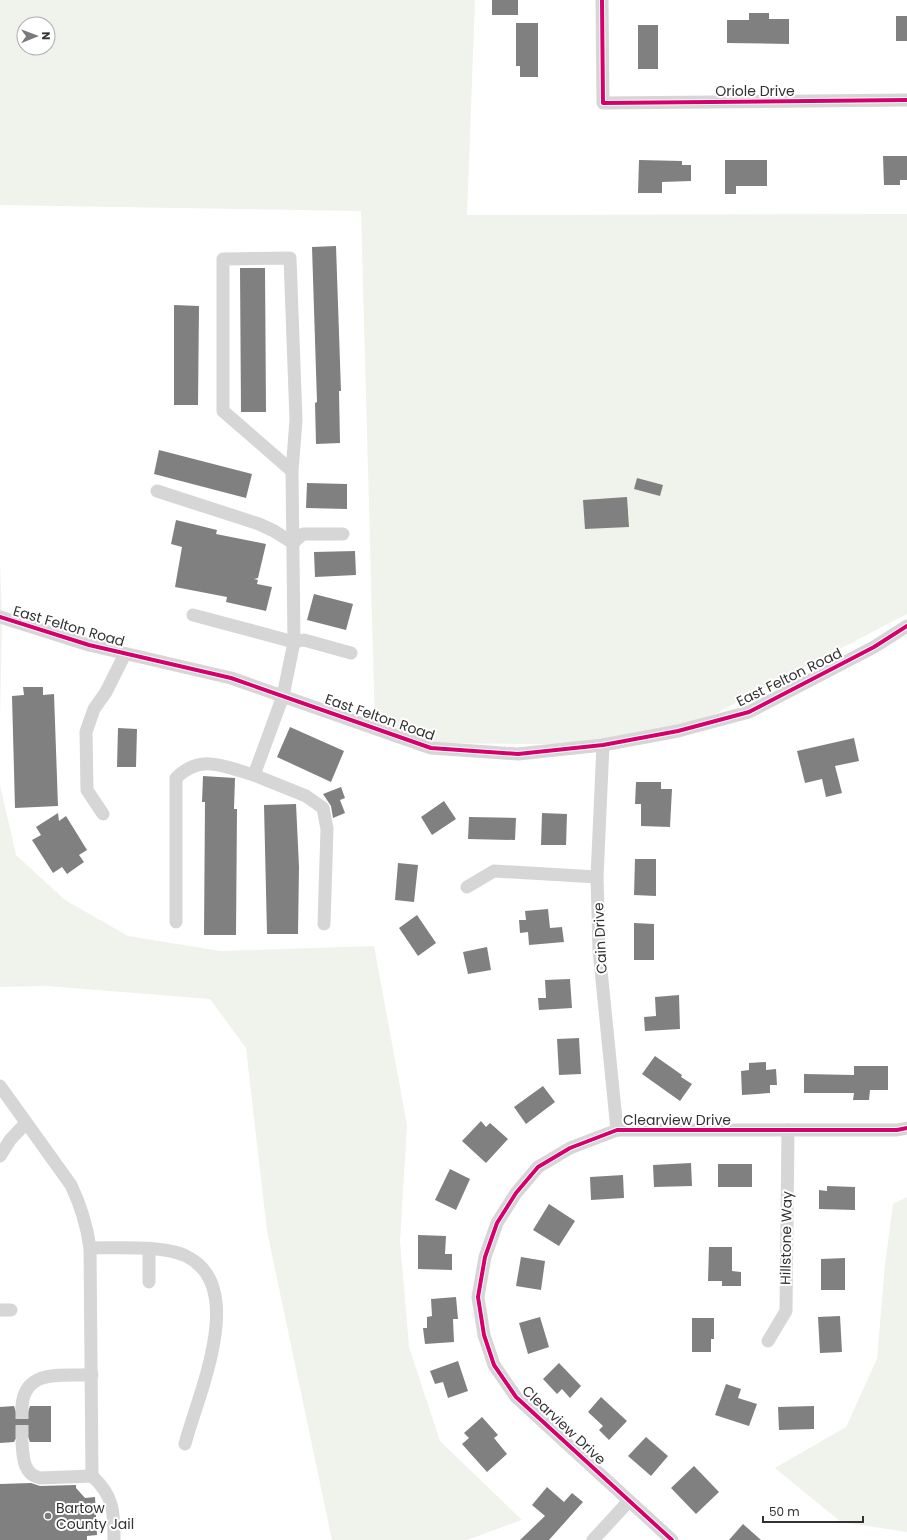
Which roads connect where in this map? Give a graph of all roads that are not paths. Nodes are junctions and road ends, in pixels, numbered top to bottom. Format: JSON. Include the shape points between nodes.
{"nodes":[{"id":1,"x":602,"y":0,"type":"edge"},
{"id":2,"x":907,"y":100,"type":"edge"},
{"id":3,"x":292,"y":471,"type":"junction"},
{"id":4,"x":157,"y":491,"type":"dead end"},
{"id":5,"x":343,"y":534,"type":"dead end"},
{"id":6,"x":293,"y":544,"type":"junction"},
{"id":7,"x":193,"y":616,"type":"dead end"},
{"id":8,"x":0,"y":618,"type":"edge"},
{"id":9,"x":907,"y":626,"type":"edge"},
{"id":10,"x":294,"y":642,"type":"junction"},
{"id":11,"x":351,"y":653,"type":"dead end"},
{"id":12,"x":125,"y":654,"type":"junction"},
{"id":13,"x":283,"y":696,"type":"junction"},
{"id":14,"x":603,"y":745,"type":"junction"},
{"id":15,"x":254,"y":775,"type":"junction"},
{"id":16,"x":102,"y":814,"type":"dead end"},
{"id":17,"x":597,"y":877,"type":"junction"},
{"id":18,"x":467,"y":887,"type":"dead end"},
{"id":19,"x":176,"y":922,"type":"dead end"},
{"id":20,"x":324,"y":924,"type":"dead end"},
{"id":21,"x":0,"y":1086,"type":"edge"},
{"id":22,"x":26,"y":1123,"type":"junction"},
{"id":23,"x":907,"y":1128,"type":"edge"},
{"id":24,"x":617,"y":1130,"type":"junction"},
{"id":25,"x":788,"y":1130,"type":"junction"},
{"id":26,"x":0,"y":1156,"type":"edge"},
{"id":27,"x":90,"y":1248,"type":"junction"},
{"id":28,"x":149,"y":1249,"type":"junction"},
{"id":29,"x":149,"y":1282,"type":"dead end"},
{"id":30,"x":768,"y":1341,"type":"dead end"},
{"id":31,"x":92,"y":1375,"type":"junction"},
{"id":32,"x":22,"y":1406,"type":"tunnel mouth"},
{"id":33,"x":22,"y":1442,"type":"tunnel mouth"},
{"id":34,"x":185,"y":1444,"type":"dead end"},
{"id":35,"x":92,"y":1476,"type":"junction"},
{"id":36,"x":629,"y":1501,"type":"junction"},
{"id":37,"x":114,"y":1540,"type":"edge"},
{"id":38,"x":593,"y":1540,"type":"edge"},
{"id":39,"x":672,"y":1540,"type":"edge"}],
"edges":[{"from":1,"to":2,"type":"street","name":"Oriole Drive","via":[[603,103]]},
{"from":3,"to":3,"type":"street","via":[[296,420],[290,258],[223,258],[224,411]]},
{"from":3,"to":6,"type":"street"},
{"from":4,"to":6,"type":"street","via":[[259,524]]},
{"from":5,"to":6,"type":"street","via":[[303,534]]},
{"from":6,"to":10,"type":"street"},
{"from":7,"to":10,"type":"street"},
{"from":8,"to":12,"type":"street","name":"East Felton Road"},
{"from":9,"to":14,"type":"street","name":"East Felton Road","via":[[749,712],[678,731]]},
{"from":10,"to":11,"type":"street","via":[[304,640]]},
{"from":10,"to":13,"type":"street"},
{"from":12,"to":13,"type":"street","name":"East Felton Road","via":[[231,678]]},
{"from":12,"to":16,"type":"street","via":[[106,692],[94,709],[86,732],[87,790]]},
{"from":13,"to":14,"type":"street","name":"East Felton Road","via":[[432,748],[518,754]]},
{"from":13,"to":15,"type":"street"},
{"from":14,"to":17,"type":"street","name":"Cain Drive"},
{"from":15,"to":19,"type":"street","via":[[208,762],[185,769],[176,778]]},
{"from":15,"to":20,"type":"street","via":[[306,796],[323,808],[327,829]]},
{"from":17,"to":18,"type":"street","via":[[494,871]]},
{"from":17,"to":24,"type":"street","name":"Cain Drive","via":[[599,950]]},
{"from":21,"to":22,"type":"street"},
{"from":22,"to":26,"type":"street","via":[[10,1140]]},
{"from":22,"to":27,"type":"street","via":[[63,1172],[78,1199]]},
{"from":23,"to":25,"type":"street","name":"Clearview Drive"},
{"from":24,"to":25,"type":"street","name":"Clearview Drive"},
{"from":24,"to":36,"type":"street","name":"Clearview Drive","via":[[570,1148],[538,1167],[516,1192],[492,1236],[485,1256],[478,1297],[484,1335],[494,1366],[516,1397]]},
{"from":25,"to":30,"type":"street","name":"Hillstone Way","via":[[786,1311]]},
{"from":27,"to":28,"type":"street"},
{"from":27,"to":31,"type":"street"},
{"from":28,"to":29,"type":"street"},
{"from":28,"to":34,"type":"street","via":[[176,1253],[197,1263],[208,1278],[214,1297],[216,1330],[211,1362]]},
{"from":31,"to":32,"type":"street","via":[[42,1377],[31,1383],[26,1390]]},
{"from":31,"to":35,"type":"street"},
{"from":33,"to":35,"type":"street","via":[[23,1460],[33,1476]]},
{"from":35,"to":37,"type":"street","via":[[110,1497]]},
{"from":36,"to":38,"type":"street"},
{"from":36,"to":39,"type":"street","name":"Clearview Drive"}]}
